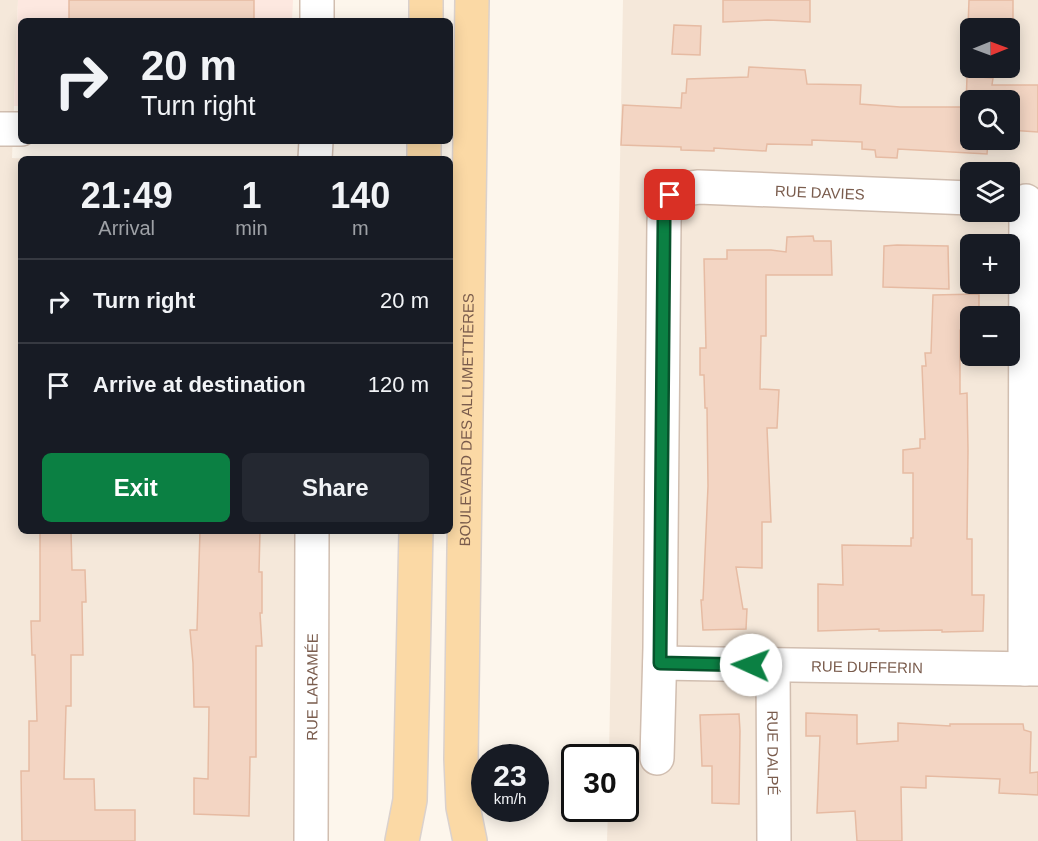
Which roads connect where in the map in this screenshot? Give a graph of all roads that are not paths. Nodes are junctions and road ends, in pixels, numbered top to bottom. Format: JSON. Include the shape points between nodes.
{"nodes":[{"id":1,"x":317,"y":0,"type":"edge"},
{"id":2,"x":426,"y":0,"type":"edge"},
{"id":3,"x":472,"y":0,"type":"edge"},
{"id":4,"x":317,"y":18,"type":"edge"},
{"id":5,"x":426,"y":18,"type":"edge"},
{"id":6,"x":0,"y":129,"type":"edge"},
{"id":7,"x":18,"y":129,"type":"edge"},
{"id":8,"x":960,"y":198,"type":"edge"},
{"id":9,"x":1024,"y":201,"type":"edge"},
{"id":10,"x":312,"y":534,"type":"edge"},
{"id":11,"x":416,"y":534,"type":"edge"},
{"id":12,"x":660,"y":663,"type":"junction"},
{"id":13,"x":773,"y":666,"type":"junction"},
{"id":14,"x":1032,"y":669,"type":"edge"},
{"id":15,"x":657,"y":758,"type":"dead end"},
{"id":16,"x":311,"y":841,"type":"edge"},
{"id":17,"x":402,"y":841,"type":"edge"},
{"id":18,"x":471,"y":841,"type":"edge"},
{"id":19,"x":774,"y":841,"type":"edge"}],
"edges":[{"from":1,"to":4,"type":"street"},
{"from":2,"to":5,"type":"main road"},
{"from":3,"to":18,"type":"main road","name":"BOULEVARD DES ALLUMETTIÈRES","via":[[461,759],[463,807]]},
{"from":6,"to":7,"type":"street"},
{"from":8,"to":12,"type":"street","name":"RUE DAVIES","via":[[699,187],[670,195],[664,207]]},
{"from":9,"to":14,"type":"street"},
{"from":10,"to":16,"type":"street","name":"RUE LARAMÉE"},
{"from":11,"to":17,"type":"main road","via":[[410,800]]},
{"from":12,"to":13,"type":"street","name":"RUE DUFFERIN"},
{"from":12,"to":15,"type":"street"},
{"from":13,"to":14,"type":"street","name":"RUE DUFFERIN"},
{"from":13,"to":19,"type":"street","name":"RUE DALPÉ"}]}
